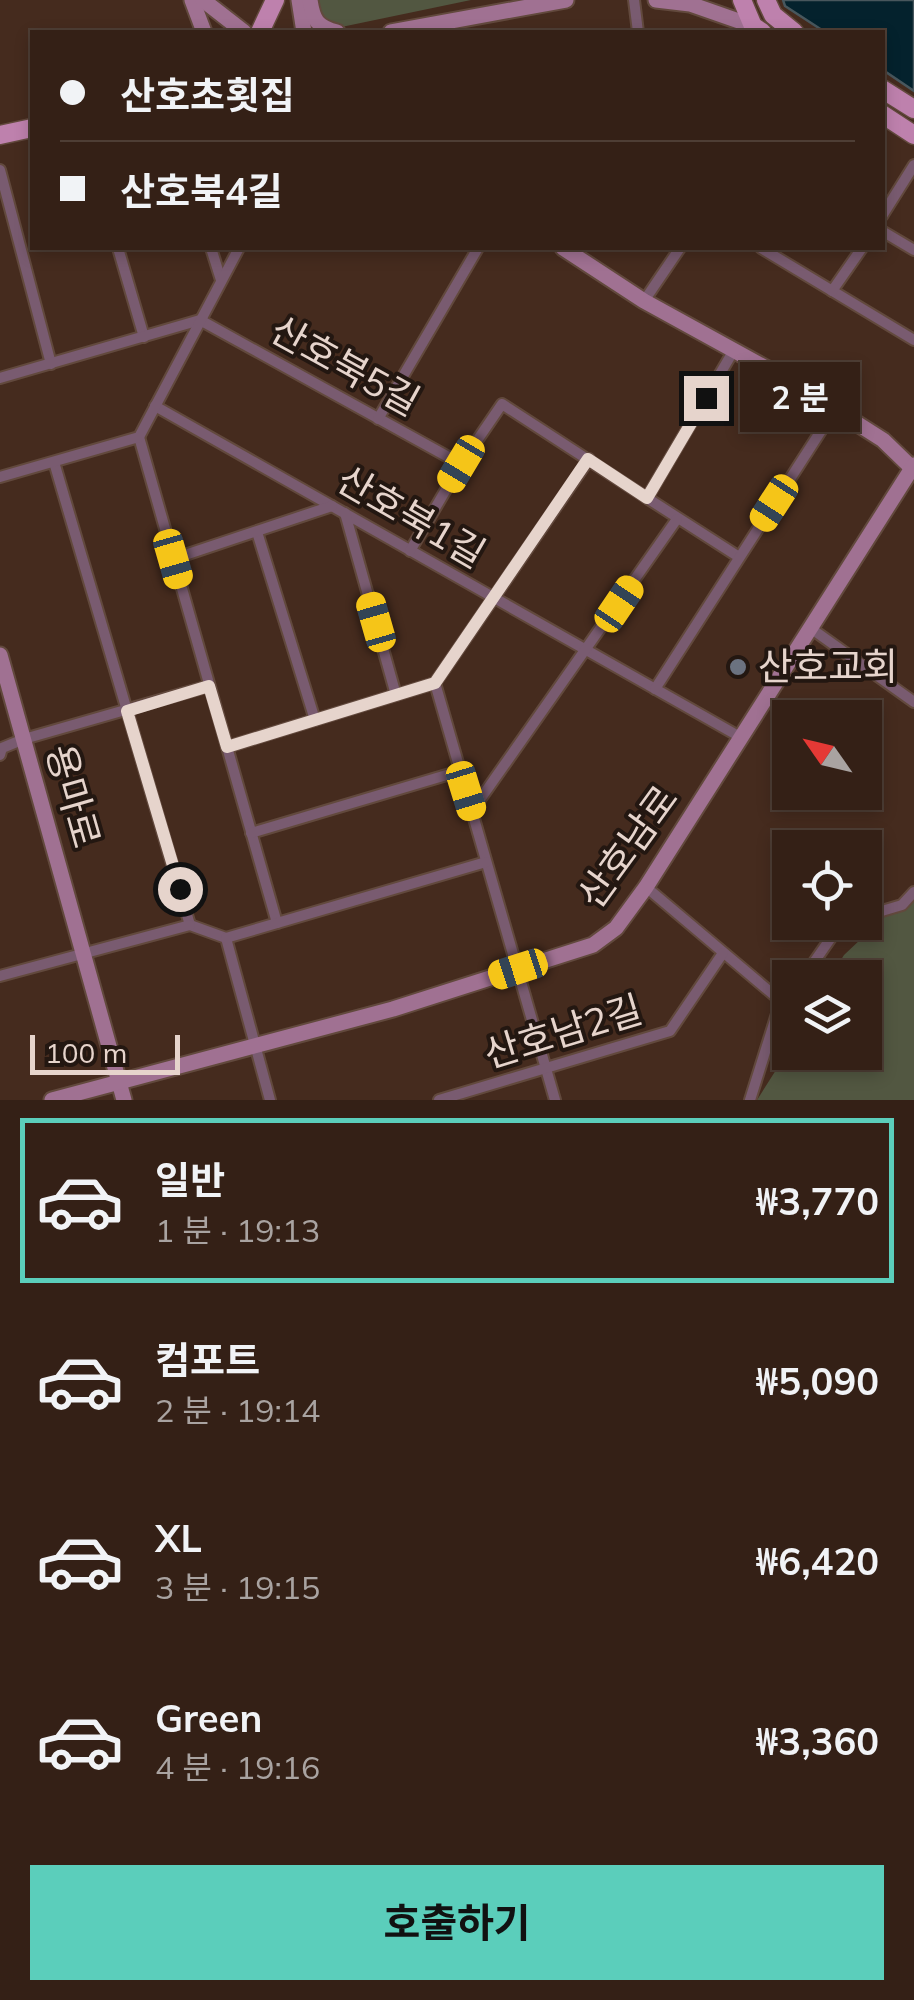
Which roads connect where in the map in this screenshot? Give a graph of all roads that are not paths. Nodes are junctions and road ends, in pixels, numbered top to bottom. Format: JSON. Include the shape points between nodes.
{"nodes":[{"id":1,"x":192,"y":0,"type":"edge"},
{"id":2,"x":204,"y":0,"type":"edge"},
{"id":3,"x":276,"y":0,"type":"edge"},
{"id":4,"x":299,"y":0,"type":"edge"},
{"id":5,"x":310,"y":0,"type":"edge"},
{"id":6,"x":566,"y":0,"type":"edge"},
{"id":7,"x":634,"y":0,"type":"edge"},
{"id":8,"x":656,"y":0,"type":"edge"},
{"id":9,"x":742,"y":0,"type":"edge"},
{"id":10,"x":766,"y":0,"type":"edge"},
{"id":11,"x":437,"y":28,"type":"edge"},
{"id":12,"x":203,"y":30,"type":"edge"},
{"id":13,"x":242,"y":30,"type":"edge"},
{"id":14,"x":261,"y":30,"type":"edge"},
{"id":15,"x":304,"y":30,"type":"edge"},
{"id":16,"x":329,"y":30,"type":"edge"},
{"id":17,"x":638,"y":30,"type":"edge"},
{"id":18,"x":757,"y":30,"type":"edge"},
{"id":19,"x":792,"y":30,"type":"edge"},
{"id":20,"x":885,"y":91,"type":"edge"},
{"id":21,"x":914,"y":109,"type":"edge"},
{"id":22,"x":885,"y":116,"type":"edge"},
{"id":23,"x":30,"y":128,"type":"edge"},
{"id":24,"x":0,"y":134,"type":"edge"},
{"id":25,"x":914,"y":135,"type":"edge"},
{"id":26,"x":914,"y":165,"type":"edge"},
{"id":27,"x":0,"y":170,"type":"edge"},
{"id":28,"x":885,"y":211,"type":"edge"},
{"id":29,"x":885,"y":234,"type":"edge"},
{"id":30,"x":119,"y":250,"type":"edge"},
{"id":31,"x":213,"y":250,"type":"edge"},
{"id":32,"x":237,"y":250,"type":"edge"},
{"id":33,"x":477,"y":250,"type":"edge"},
{"id":34,"x":569,"y":250,"type":"edge"},
{"id":35,"x":679,"y":250,"type":"edge"},
{"id":36,"x":764,"y":250,"type":"edge"},
{"id":37,"x":861,"y":250,"type":"edge"},
{"id":38,"x":914,"y":250,"type":"edge"},
{"id":39,"x":221,"y":280,"type":"junction"},
{"id":40,"x":832,"y":291,"type":"junction"},
{"id":41,"x":644,"y":300,"type":"junction"},
{"id":42,"x":200,"y":320,"type":"junction"},
{"id":43,"x":144,"y":337,"type":"junction"},
{"id":44,"x":914,"y":340,"type":"edge"},
{"id":45,"x":734,"y":350,"type":"junction"},
{"id":46,"x":52,"y":364,"type":"junction"},
{"id":47,"x":0,"y":378,"type":"edge"},
{"id":48,"x":155,"y":406,"type":"junction"},
{"id":49,"x":378,"y":418,"type":"junction"},
{"id":50,"x":826,"y":422,"type":"dead end"},
{"id":51,"x":138,"y":438,"type":"junction"},
{"id":52,"x":588,"y":459,"type":"junction"},
{"id":53,"x":54,"y":462,"type":"junction"},
{"id":54,"x":461,"y":464,"type":"junction"},
{"id":55,"x":913,"y":467,"type":"edge"},
{"id":56,"x":0,"y":477,"type":"edge"},
{"id":57,"x":647,"y":498,"type":"junction"},
{"id":58,"x":332,"y":506,"type":"junction"},
{"id":59,"x":345,"y":513,"type":"junction"},
{"id":60,"x":678,"y":518,"type":"junction"},
{"id":61,"x":257,"y":532,"type":"junction"},
{"id":62,"x":410,"y":550,"type":"junction"},
{"id":63,"x":739,"y":557,"type":"junction"},
{"id":64,"x":173,"y":559,"type":"junction"},
{"id":65,"x":495,"y":599,"type":"junction"},
{"id":66,"x":809,"y":627,"type":"junction"},
{"id":67,"x":587,"y":651,"type":"junction"},
{"id":68,"x":0,"y":655,"type":"edge"},
{"id":69,"x":435,"y":683,"type":"junction"},
{"id":70,"x":209,"y":686,"type":"junction"},
{"id":71,"x":655,"y":689,"type":"junction"},
{"id":72,"x":396,"y":695,"type":"junction"},
{"id":73,"x":914,"y":702,"type":"edge"},
{"id":74,"x":127,"y":711,"type":"junction"},
{"id":75,"x":314,"y":720,"type":"junction"},
{"id":76,"x":742,"y":738,"type":"junction"},
{"id":77,"x":24,"y":740,"type":"junction"},
{"id":78,"x":227,"y":747,"type":"junction"},
{"id":79,"x":0,"y":755,"type":"edge"},
{"id":80,"x":460,"y":771,"type":"junction"},
{"id":81,"x":472,"y":811,"type":"junction"},
{"id":82,"x":251,"y":833,"type":"junction"},
{"id":83,"x":486,"y":862,"type":"junction"},
{"id":84,"x":646,"y":887,"type":"junction"},
{"id":85,"x":914,"y":892,"type":"edge"},
{"id":86,"x":882,"y":911,"type":"edge"},
{"id":87,"x":276,"y":923,"type":"junction"},
{"id":88,"x":190,"y":925,"type":"junction"},
{"id":89,"x":226,"y":938,"type":"junction"},
{"id":90,"x":724,"y":953,"type":"junction"},
{"id":91,"x":84,"y":954,"type":"junction"},
{"id":92,"x":518,"y":969,"type":"junction"},
{"id":93,"x":0,"y":976,"type":"edge"},
{"id":94,"x":772,"y":989,"type":"edge"},
{"id":95,"x":772,"y":1038,"type":"edge"},
{"id":96,"x":254,"y":1044,"type":"junction"},
{"id":97,"x":547,"y":1070,"type":"junction"},
{"id":98,"x":119,"y":1080,"type":"junction"},
{"id":99,"x":52,"y":1100,"type":"edge"},
{"id":100,"x":124,"y":1100,"type":"edge"},
{"id":101,"x":270,"y":1100,"type":"edge"},
{"id":102,"x":439,"y":1100,"type":"edge"},
{"id":103,"x":555,"y":1100,"type":"edge"},
{"id":104,"x":750,"y":1100,"type":"edge"}],
"edges":[{"from":1,"to":12,"type":"main road"},
{"from":2,"to":13,"type":"main road"},
{"from":3,"to":14,"type":"main road"},
{"from":4,"to":15,"type":"main road"},
{"from":5,"to":16,"type":"main road","via":[[312,19]]},
{"from":6,"to":11,"type":"main road"},
{"from":7,"to":17,"type":"street"},
{"from":8,"to":18,"type":"main road","via":[[690,4]]},
{"from":9,"to":18,"type":"main road"},
{"from":10,"to":19,"type":"main road"},
{"from":20,"to":21,"type":"main road"},
{"from":22,"to":25,"type":"main road"},
{"from":23,"to":24,"type":"main road"},
{"from":26,"to":28,"type":"street"},
{"from":27,"to":46,"type":"street"},
{"from":29,"to":38,"type":"street"},
{"from":30,"to":43,"type":"street"},
{"from":31,"to":39,"type":"street"},
{"from":32,"to":39,"type":"street"},
{"from":33,"to":49,"type":"street"},
{"from":34,"to":41,"type":"main road"},
{"from":35,"to":41,"type":"street"},
{"from":36,"to":40,"type":"street"},
{"from":37,"to":40,"type":"street"},
{"from":39,"to":42,"type":"street"},
{"from":40,"to":44,"type":"street"},
{"from":41,"to":45,"type":"main road"},
{"from":42,"to":43,"type":"street"},
{"from":42,"to":48,"type":"street"},
{"from":42,"to":49,"type":"street","name":"산호북5길"},
{"from":43,"to":46,"type":"street"},
{"from":45,"to":55,"type":"main road","via":[[883,440]]},
{"from":45,"to":57,"type":"street"},
{"from":46,"to":47,"type":"street"},
{"from":48,"to":51,"type":"street"},
{"from":48,"to":58,"type":"street","name":"산호북1길"},
{"from":49,"to":54,"type":"street","name":"산호북5길"},
{"from":50,"to":63,"type":"street"},
{"from":51,"to":53,"type":"street"},
{"from":51,"to":64,"type":"street"},
{"from":52,"to":54,"type":"street","via":[[502,404]]},
{"from":52,"to":57,"type":"street"},
{"from":52,"to":65,"type":"street"},
{"from":53,"to":56,"type":"street"},
{"from":53,"to":74,"type":"street"},
{"from":54,"to":62,"type":"street"},
{"from":55,"to":66,"type":"main road","name":"산호남로"},
{"from":57,"to":60,"type":"street"},
{"from":58,"to":59,"type":"street","name":"산호북1길"},
{"from":58,"to":61,"type":"street"},
{"from":59,"to":62,"type":"street","name":"산호북1길"},
{"from":59,"to":72,"type":"street"},
{"from":60,"to":63,"type":"street"},
{"from":60,"to":67,"type":"street"},
{"from":61,"to":64,"type":"street"},
{"from":61,"to":75,"type":"street"},
{"from":62,"to":65,"type":"street","name":"산호북1길"},
{"from":63,"to":71,"type":"street"},
{"from":64,"to":70,"type":"street"},
{"from":65,"to":67,"type":"street","name":"산호북1길"},
{"from":65,"to":69,"type":"street"},
{"from":66,"to":73,"type":"street"},
{"from":66,"to":76,"type":"main road","name":"산호남로"},
{"from":67,"to":71,"type":"street","name":"산호북1길"},
{"from":67,"to":81,"type":"street"},
{"from":68,"to":77,"type":"main road","name":"용마로"},
{"from":69,"to":72,"type":"street"},
{"from":69,"to":80,"type":"street"},
{"from":70,"to":74,"type":"street"},
{"from":70,"to":78,"type":"street"},
{"from":71,"to":76,"type":"street","name":"산호북1길"},
{"from":72,"to":75,"type":"street"},
{"from":74,"to":77,"type":"street"},
{"from":74,"to":88,"type":"street"},
{"from":75,"to":78,"type":"street"},
{"from":76,"to":84,"type":"main road","name":"산호남로"},
{"from":77,"to":79,"type":"street"},
{"from":77,"to":91,"type":"main road","name":"용마로"},
{"from":78,"to":82,"type":"street"},
{"from":80,"to":81,"type":"street"},
{"from":80,"to":82,"type":"street"},
{"from":81,"to":83,"type":"street"},
{"from":82,"to":87,"type":"street"},
{"from":83,"to":87,"type":"street"},
{"from":83,"to":92,"type":"street"},
{"from":84,"to":90,"type":"street"},
{"from":84,"to":92,"type":"main road","name":"산호남로","via":[[616,928],[593,945]]},
{"from":85,"to":86,"type":"street","via":[[902,906]]},
{"from":87,"to":89,"type":"street"},
{"from":88,"to":89,"type":"street"},
{"from":88,"to":91,"type":"street"},
{"from":89,"to":96,"type":"street"},
{"from":90,"to":94,"type":"street"},
{"from":90,"to":97,"type":"street","name":"산호남2길","via":[[670,1031]]},
{"from":91,"to":93,"type":"street"},
{"from":91,"to":98,"type":"main road","name":"용마로"},
{"from":92,"to":96,"type":"main road","name":"산호남로"},
{"from":92,"to":97,"type":"street"},
{"from":95,"to":104,"type":"street"},
{"from":96,"to":98,"type":"main road","name":"산호남로"},
{"from":96,"to":101,"type":"street"},
{"from":97,"to":102,"type":"street","name":"산호남2길"},
{"from":97,"to":103,"type":"street"},
{"from":98,"to":99,"type":"main road","name":"산호남로"},
{"from":98,"to":100,"type":"main road","name":"용마로"}]}
